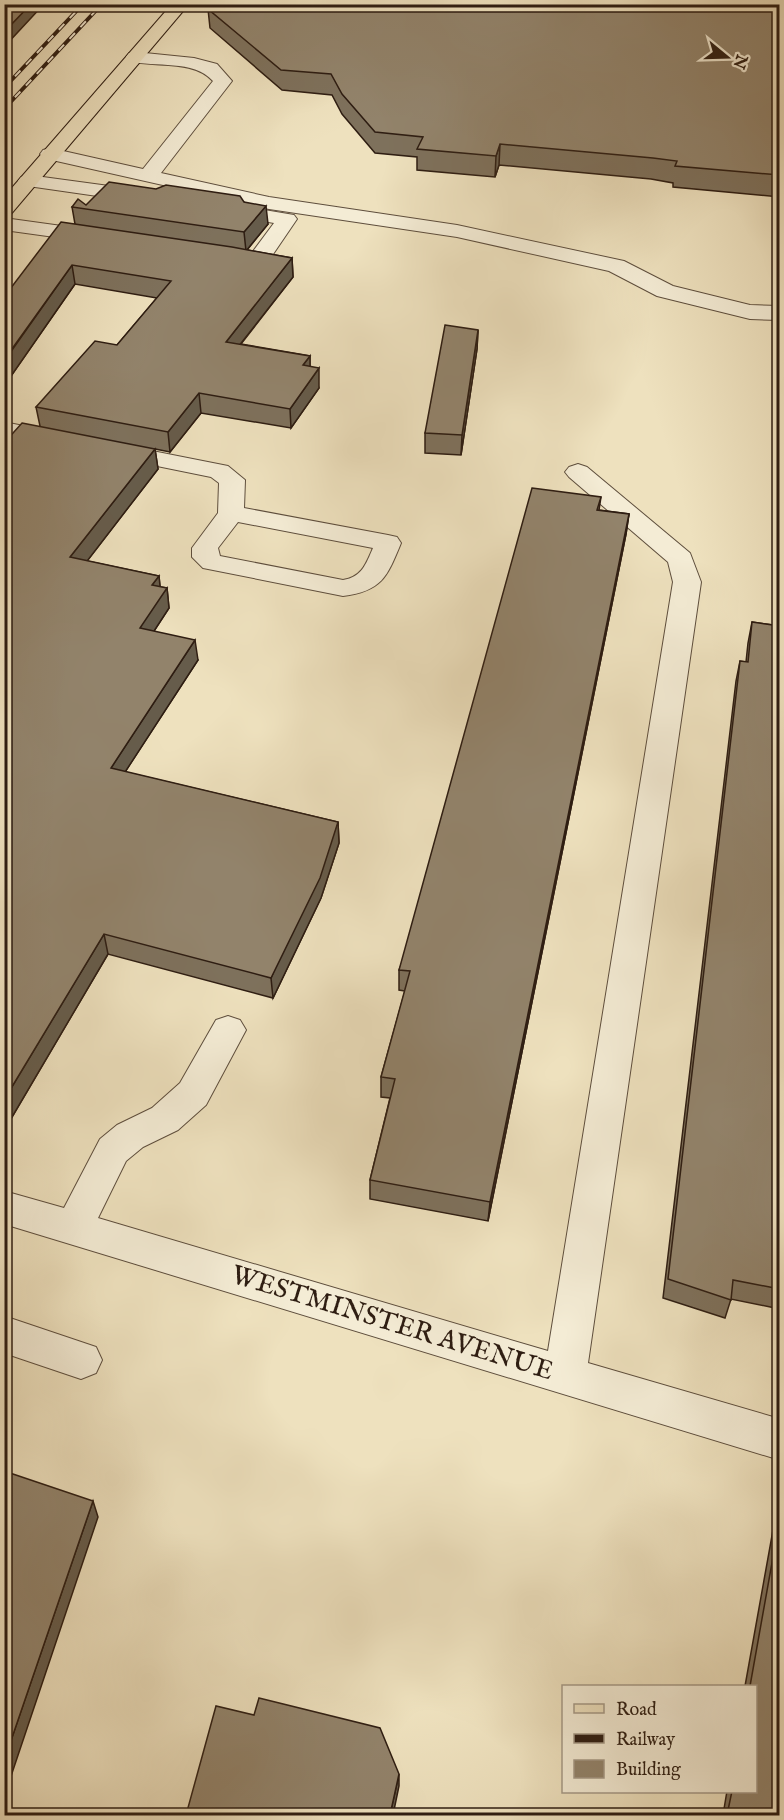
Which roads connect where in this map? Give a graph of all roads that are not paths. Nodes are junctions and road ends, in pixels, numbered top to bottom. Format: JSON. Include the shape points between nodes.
{"nodes":[{"id":1,"x":182,"y":4,"type":"edge"},
{"id":2,"x":135,"y":57,"type":"junction"},
{"id":3,"x":50,"y":154,"type":"junction"},
{"id":4,"x":148,"y":176,"type":"junction"},
{"id":5,"x":28,"y":181,"type":"junction"},
{"id":6,"x":4,"y":210,"type":"edge"},
{"id":7,"x":4,"y":224,"type":"edge"},
{"id":8,"x":112,"y":240,"type":"edge"},
{"id":9,"x":201,"y":253,"type":"edge"},
{"id":10,"x":780,"y":313,"type":"edge"},
{"id":11,"x":4,"y":429,"type":"edge"},
{"id":12,"x":578,"y":472,"type":"dead end"},
{"id":13,"x":231,"y":513,"type":"junction"},
{"id":14,"x":228,"y":1030,"type":"dead end"},
{"id":15,"x":4,"y":1207,"type":"edge"},
{"id":16,"x":73,"y":1228,"type":"junction"},
{"id":17,"x":4,"y":1334,"type":"edge"},
{"id":18,"x":81,"y":1360,"type":"dead end"},
{"id":19,"x":564,"y":1376,"type":"junction"},
{"id":20,"x":780,"y":1440,"type":"edge"}],
"edges":[{"from":1,"to":2,"type":"main road"},
{"from":2,"to":3,"type":"main road"},
{"from":2,"to":4,"type":"street","via":[[194,63],[211,69],[223,81]]},
{"from":3,"to":4,"type":"street"},
{"from":3,"to":5,"type":"main road"},
{"from":4,"to":10,"type":"street","via":[[269,203],[468,233],[616,266],[665,291],[750,312]]},
{"from":5,"to":6,"type":"main road"},
{"from":5,"to":9,"type":"street","via":[[287,219],[257,261]]},
{"from":7,"to":8,"type":"street"},
{"from":11,"to":13,"type":"street","via":[[219,471],[232,480]]},
{"from":12,"to":19,"type":"street","via":[[681,559],[687,582]]},
{"from":13,"to":13,"type":"street","via":[[205,548],[205,557],[212,562],[343,588],[361,587],[372,579],[387,543]]},
{"from":14,"to":16,"type":"street","via":[[193,1094],[165,1119],[130,1136],[113,1150]]},
{"from":15,"to":16,"type":"street","name":"WESTMINSTER AVENUE"},
{"from":16,"to":19,"type":"street","name":"WESTMINSTER AVENUE"},
{"from":17,"to":18,"type":"street"},
{"from":19,"to":20,"type":"street","name":"WESTMINSTER AVENUE"}]}
